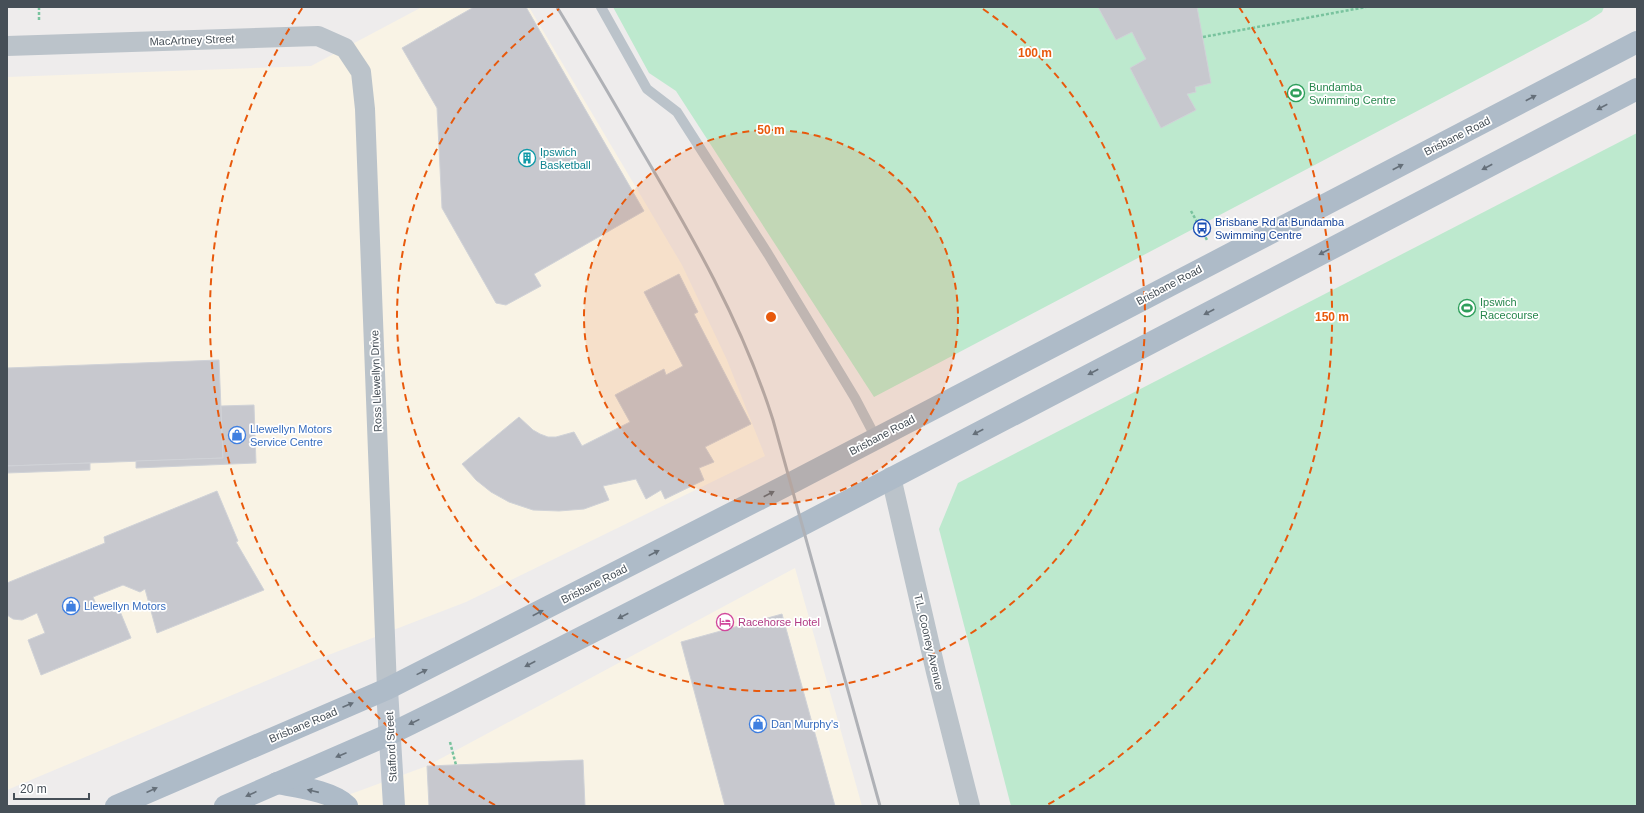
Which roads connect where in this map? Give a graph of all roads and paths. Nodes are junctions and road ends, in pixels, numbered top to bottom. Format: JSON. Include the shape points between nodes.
{"nodes":[{"id":1,"x":601,"y":7,"type":"edge"},
{"id":2,"x":1366,"y":7,"type":"edge"},
{"id":3,"x":1203,"y":37,"type":"dead end"},
{"id":4,"x":1637,"y":42,"type":"edge"},
{"id":5,"x":7,"y":46,"type":"edge"},
{"id":6,"x":361,"y":72,"type":"joint"},
{"id":7,"x":1637,"y":89,"type":"edge"},
{"id":8,"x":1191,"y":211,"type":"dead end"},
{"id":9,"x":1218,"y":260,"type":"junction"},
{"id":10,"x":876,"y":438,"type":"junction"},
{"id":11,"x":891,"y":477,"type":"junction"},
{"id":12,"x":387,"y":689,"type":"junction"},
{"id":13,"x":390,"y":734,"type":"junction"},
{"id":14,"x":450,"y":742,"type":"dead end"},
{"id":15,"x":456,"y":765,"type":"dead end"},
{"id":16,"x":277,"y":783,"type":"junction"},
{"id":17,"x":116,"y":806,"type":"edge"},
{"id":18,"x":225,"y":806,"type":"edge"},
{"id":19,"x":347,"y":806,"type":"edge"},
{"id":20,"x":394,"y":806,"type":"edge"},
{"id":21,"x":970,"y":806,"type":"edge"}],
"edges":[{"from":1,"to":10,"type":"lane","via":[[647,89],[677,112],[760,241],[855,398]]},
{"from":2,"to":3,"type":"path"},
{"from":9,"to":4,"type":"main road","name":"Brisbane Road","one_way":true},
{"from":5,"to":6,"type":"street","name":"MacArtney Street","via":[[318,36],[345,48]]},
{"from":6,"to":12,"type":"street","name":"Ross Llewellyn Drive","via":[[366,109]]},
{"from":7,"to":11,"type":"main road","one_way":true},
{"from":8,"to":9,"type":"path"},
{"from":9,"to":10,"type":"main road","name":"Brisbane Road"},
{"from":12,"to":10,"type":"main road","name":"Brisbane Road","one_way":true},
{"from":11,"to":13,"type":"main road","one_way":true},
{"from":11,"to":21,"type":"street","name":"T.L. Cooney Avenue"},
{"from":12,"to":13,"type":"main road","name":"Stafford Street"},
{"from":17,"to":12,"type":"main road","name":"Brisbane Road","one_way":true},
{"from":13,"to":16,"type":"main road","one_way":true},
{"from":13,"to":20,"type":"main road","name":"Stafford Street"},
{"from":14,"to":15,"type":"path"},
{"from":16,"to":18,"type":"main road","one_way":true},
{"from":19,"to":16,"type":"main road","one_way":true,"via":[[321,793]]}]}
